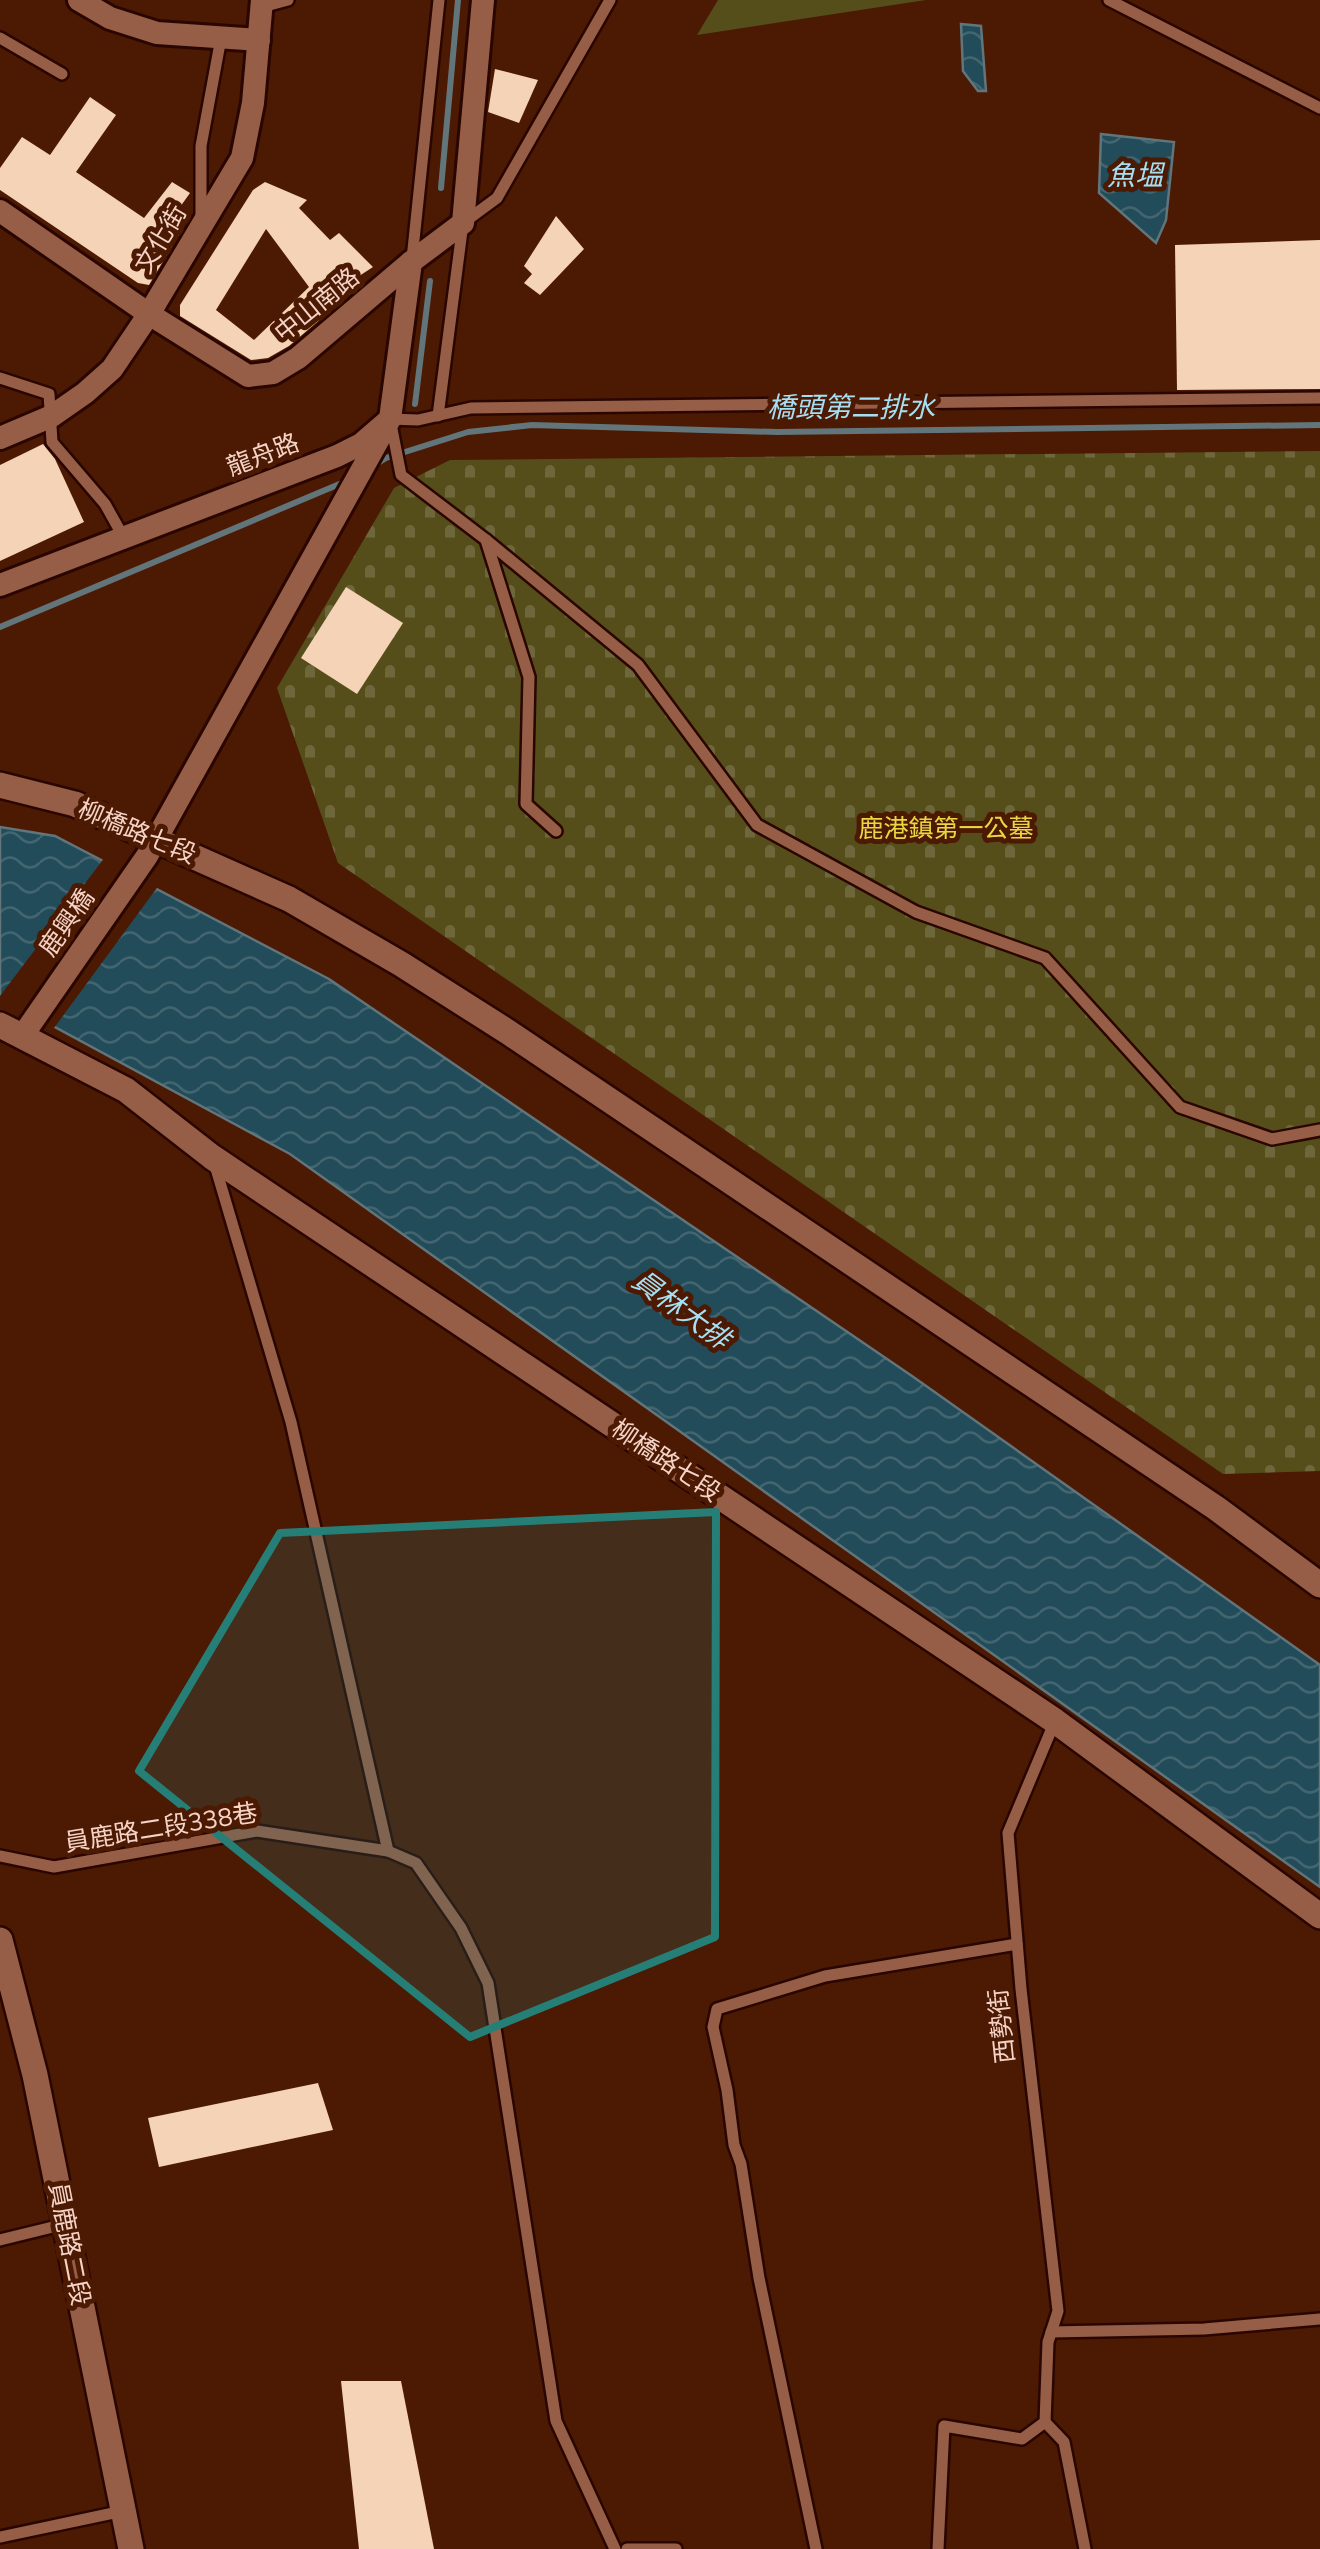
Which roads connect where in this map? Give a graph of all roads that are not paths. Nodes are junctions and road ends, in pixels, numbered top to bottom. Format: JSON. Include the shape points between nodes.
{"nodes":[{"id":1,"x":288,"y":0,"type":"edge"},
{"id":2,"x":439,"y":0,"type":"edge"},
{"id":3,"x":483,"y":0,"type":"edge"},
{"id":4,"x":610,"y":0,"type":"edge"},
{"id":5,"x":1110,"y":0,"type":"edge"},
{"id":6,"x":84,"y":1,"type":"edge"},
{"id":7,"x":262,"y":3,"type":"edge"},
{"id":8,"x":0,"y":38,"type":"edge"},
{"id":9,"x":221,"y":38,"type":"junction"},
{"id":10,"x":259,"y":40,"type":"junction"},
{"id":11,"x":62,"y":74,"type":"dead end"},
{"id":12,"x":1320,"y":108,"type":"edge"},
{"id":13,"x":0,"y":210,"type":"edge"},
{"id":14,"x":463,"y":222,"type":"junction"},
{"id":15,"x":201,"y":226,"type":"junction"},
{"id":16,"x":412,"y":262,"type":"junction"},
{"id":17,"x":148,"y":314,"type":"junction"},
{"id":18,"x":0,"y":378,"type":"edge"},
{"id":19,"x":1320,"y":398,"type":"edge"},
{"id":20,"x":52,"y":416,"type":"junction"},
{"id":21,"x":438,"y":416,"type":"junction"},
{"id":22,"x":392,"y":425,"type":"junction"},
{"id":23,"x":0,"y":438,"type":"edge"},
{"id":24,"x":124,"y":538,"type":"junction"},
{"id":25,"x":486,"y":539,"type":"junction"},
{"id":26,"x":0,"y":585,"type":"edge"},
{"id":27,"x":0,"y":785,"type":"edge"},
{"id":28,"x":556,"y":831,"type":"dead end"},
{"id":29,"x":152,"y":848,"type":"junction"},
{"id":30,"x":19,"y":1028,"type":"edge"},
{"id":31,"x":1320,"y":1130,"type":"edge"},
{"id":32,"x":212,"y":1157,"type":"junction"},
{"id":33,"x":1320,"y":1585,"type":"edge"},
{"id":34,"x":1054,"y":1722,"type":"junction"},
{"id":35,"x":388,"y":1851,"type":"junction"},
{"id":36,"x":0,"y":1856,"type":"edge"},
{"id":37,"x":1320,"y":1916,"type":"edge"},
{"id":38,"x":0,"y":1940,"type":"edge"},
{"id":39,"x":1017,"y":1944,"type":"junction"},
{"id":40,"x":65,"y":2224,"type":"junction"},
{"id":41,"x":0,"y":2240,"type":"edge"},
{"id":42,"x":1320,"y":2319,"type":"edge"},
{"id":43,"x":1052,"y":2332,"type":"junction"},
{"id":44,"x":1045,"y":2422,"type":"junction"},
{"id":45,"x":124,"y":2511,"type":"junction"},
{"id":46,"x":0,"y":2537,"type":"edge"},
{"id":47,"x":131,"y":2549,"type":"edge"},
{"id":48,"x":615,"y":2549,"type":"edge"},
{"id":49,"x":627,"y":2549,"type":"edge"},
{"id":50,"x":676,"y":2549,"type":"edge"},
{"id":51,"x":816,"y":2549,"type":"edge"},
{"id":52,"x":938,"y":2549,"type":"edge"},
{"id":53,"x":1085,"y":2549,"type":"edge"}],
"edges":[{"from":1,"to":7,"type":"lane"},
{"from":2,"to":16,"type":"lane"},
{"from":3,"to":14,"type":"street"},
{"from":4,"to":14,"type":"lane","via":[[498,198]]},
{"from":5,"to":12,"type":"lane"},
{"from":6,"to":9,"type":"street","via":[[156,33]]},
{"from":7,"to":10,"type":"street","name":"文化街"},
{"from":8,"to":11,"type":"lane"},
{"from":9,"to":10,"type":"street"},
{"from":9,"to":15,"type":"lane","via":[[201,146]]},
{"from":10,"to":15,"type":"street","name":"文化街","via":[[242,158]]},
{"from":13,"to":17,"type":"street","name":"中山南路"},
{"from":14,"to":16,"type":"street","name":"中山南路"},
{"from":14,"to":21,"type":"lane"},
{"from":15,"to":17,"type":"street","name":"文化街"},
{"from":16,"to":17,"type":"street","name":"中山南路","via":[[273,373],[248,376]]},
{"from":16,"to":22,"type":"street"},
{"from":17,"to":20,"type":"street","name":"文化街","via":[[112,369]]},
{"from":18,"to":20,"type":"lane","via":[[50,394]]},
{"from":19,"to":21,"type":"lane","via":[[471,408]]},
{"from":20,"to":23,"type":"street","name":"文化街"},
{"from":20,"to":24,"type":"lane","via":[[52,442],[105,504]]},
{"from":21,"to":22,"type":"lane"},
{"from":22,"to":24,"type":"street","name":"龍舟路","via":[[337,456]]},
{"from":22,"to":25,"type":"lane","via":[[401,475]]},
{"from":22,"to":29,"type":"street","name":"鹿興橋"},
{"from":24,"to":26,"type":"street","name":"龍舟路"},
{"from":25,"to":28,"type":"lane","via":[[529,677],[526,804]]},
{"from":25,"to":31,"type":"lane","via":[[638,665],[757,826],[916,912],[1045,958],[1180,1107],[1272,1139]]},
{"from":27,"to":29,"type":"main road","name":"柳橋路七段","via":[[75,804]]},
{"from":29,"to":30,"type":"street","name":"鹿興橋"},
{"from":29,"to":33,"type":"main road","name":"柳橋路七段","via":[[289,899],[401,964],[1216,1508]]},
{"from":30,"to":32,"type":"main road","name":"柳橋路七段","via":[[126,1090]]},
{"from":32,"to":34,"type":"main road","name":"柳橋路七段"},
{"from":32,"to":35,"type":"lane","via":[[291,1422]]},
{"from":34,"to":37,"type":"main road","name":"柳橋路七段"},
{"from":34,"to":39,"type":"lane","name":"西勢街","via":[[1008,1833]]},
{"from":35,"to":36,"type":"lane","name":"員鹿路二段338巷","via":[[257,1831],[54,1867]]},
{"from":35,"to":48,"type":"lane","via":[[416,1863],[461,1928],[488,1983],[556,2421]]},
{"from":38,"to":40,"type":"main road","name":"員鹿路二段"},
{"from":39,"to":43,"type":"lane","name":"西勢街","via":[[1058,2311]]},
{"from":39,"to":51,"type":"lane","via":[[826,1976],[717,2009],[713,2027],[758,2278]]},
{"from":40,"to":41,"type":"lane"},
{"from":40,"to":45,"type":"main road","name":"員鹿路二段"},
{"from":42,"to":43,"type":"lane"},
{"from":43,"to":44,"type":"lane","name":"西勢街"},
{"from":44,"to":52,"type":"lane","via":[[1022,2439],[944,2426]]},
{"from":44,"to":53,"type":"lane","via":[[1064,2442]]},
{"from":45,"to":46,"type":"lane"},
{"from":45,"to":47,"type":"main road","name":"員鹿路二段"},
{"from":49,"to":50,"type":"lane"}]}
